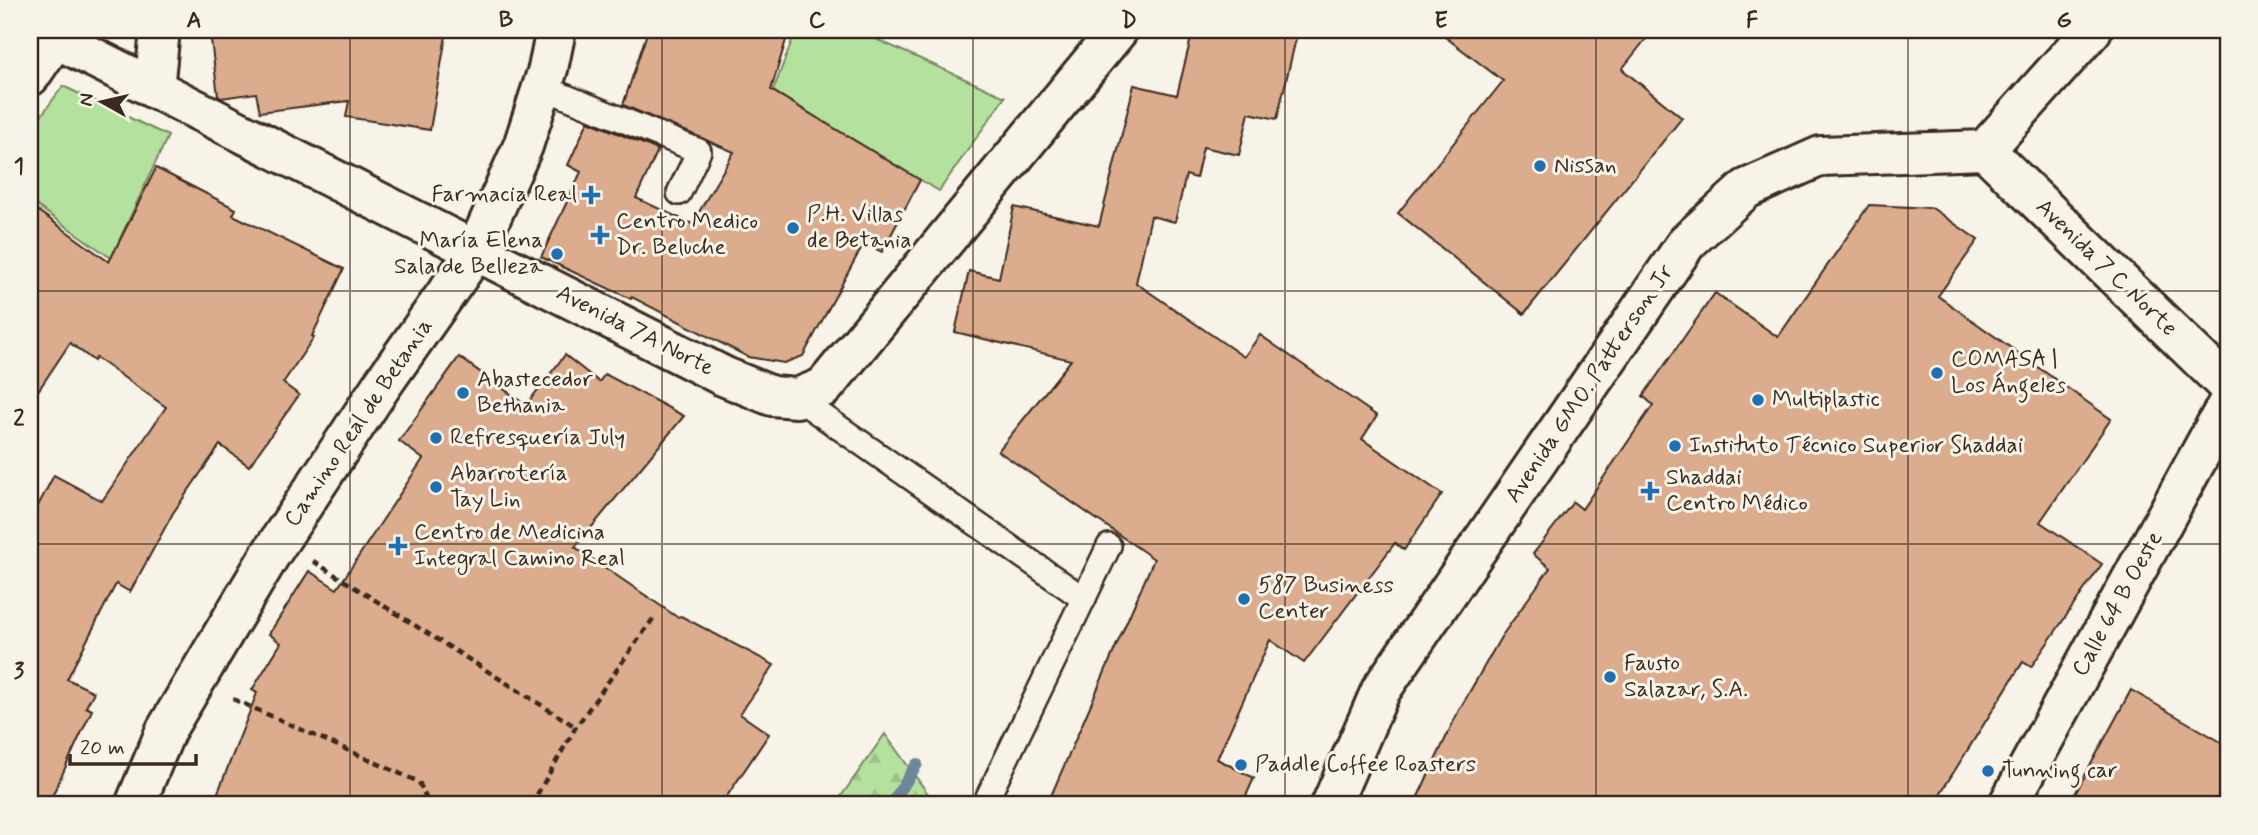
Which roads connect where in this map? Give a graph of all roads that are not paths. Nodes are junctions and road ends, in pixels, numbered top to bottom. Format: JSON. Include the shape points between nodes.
{"nodes":[{"id":1,"x":160,"y":30,"type":"edge"},
{"id":2,"x":556,"y":30,"type":"edge"},
{"id":3,"x":1118,"y":30,"type":"edge"},
{"id":4,"x":2092,"y":30,"type":"edge"},
{"id":5,"x":48,"y":34,"type":"edge"},
{"id":6,"x":30,"y":76,"type":"edge"},
{"id":7,"x":541,"y":88,"type":"junction"},
{"id":8,"x":154,"y":89,"type":"junction"},
{"id":9,"x":1985,"y":150,"type":"junction"},
{"id":10,"x":679,"y":193,"type":"dead end"},
{"id":11,"x":476,"y":251,"type":"junction"},
{"id":12,"x":2228,"y":386,"type":"edge"},
{"id":13,"x":797,"y":398,"type":"junction"},
{"id":14,"x":2228,"y":403,"type":"edge"},
{"id":15,"x":1110,"y":546,"type":"dead end"},
{"id":16,"x":1084,"y":599,"type":"junction"},
{"id":17,"x":135,"y":805,"type":"edge"},
{"id":18,"x":985,"y":805,"type":"edge"},
{"id":19,"x":1331,"y":805,"type":"edge"},
{"id":20,"x":2008,"y":805,"type":"edge"}],
"edges":[{"from":1,"to":8,"type":"street"},
{"from":2,"to":7,"type":"street","name":"Camino Real de Betania"},
{"from":3,"to":13,"type":"street","via":[[824,387]]},
{"from":4,"to":9,"type":"street"},
{"from":5,"to":6,"type":"street"},
{"from":5,"to":8,"type":"street","name":"Avenida 7A Norte"},
{"from":7,"to":10,"type":"lane","via":[[699,151]]},
{"from":7,"to":11,"type":"street","name":"Camino Real de Betania","via":[[523,146]]},
{"from":8,"to":11,"type":"street","name":"Avenida 7A Norte"},
{"from":9,"to":12,"type":"street","name":"Avenida 7 C Norte"},
{"from":9,"to":19,"type":"street","name":"Avenida GMO. Patterson Jr","via":[[1821,156],[1746,189],[1687,242],[1381,690]]},
{"from":11,"to":13,"type":"street","name":"Avenida 7A Norte","via":[[723,376],[772,396]]},
{"from":11,"to":17,"type":"street","name":"Camino Real de Betania","via":[[270,555],[166,730]]},
{"from":13,"to":16,"type":"lane"},
{"from":14,"to":20,"type":"street","name":"Calle 64 B Oeste"},
{"from":15,"to":16,"type":"lane"},
{"from":16,"to":18,"type":"lane"}]}
